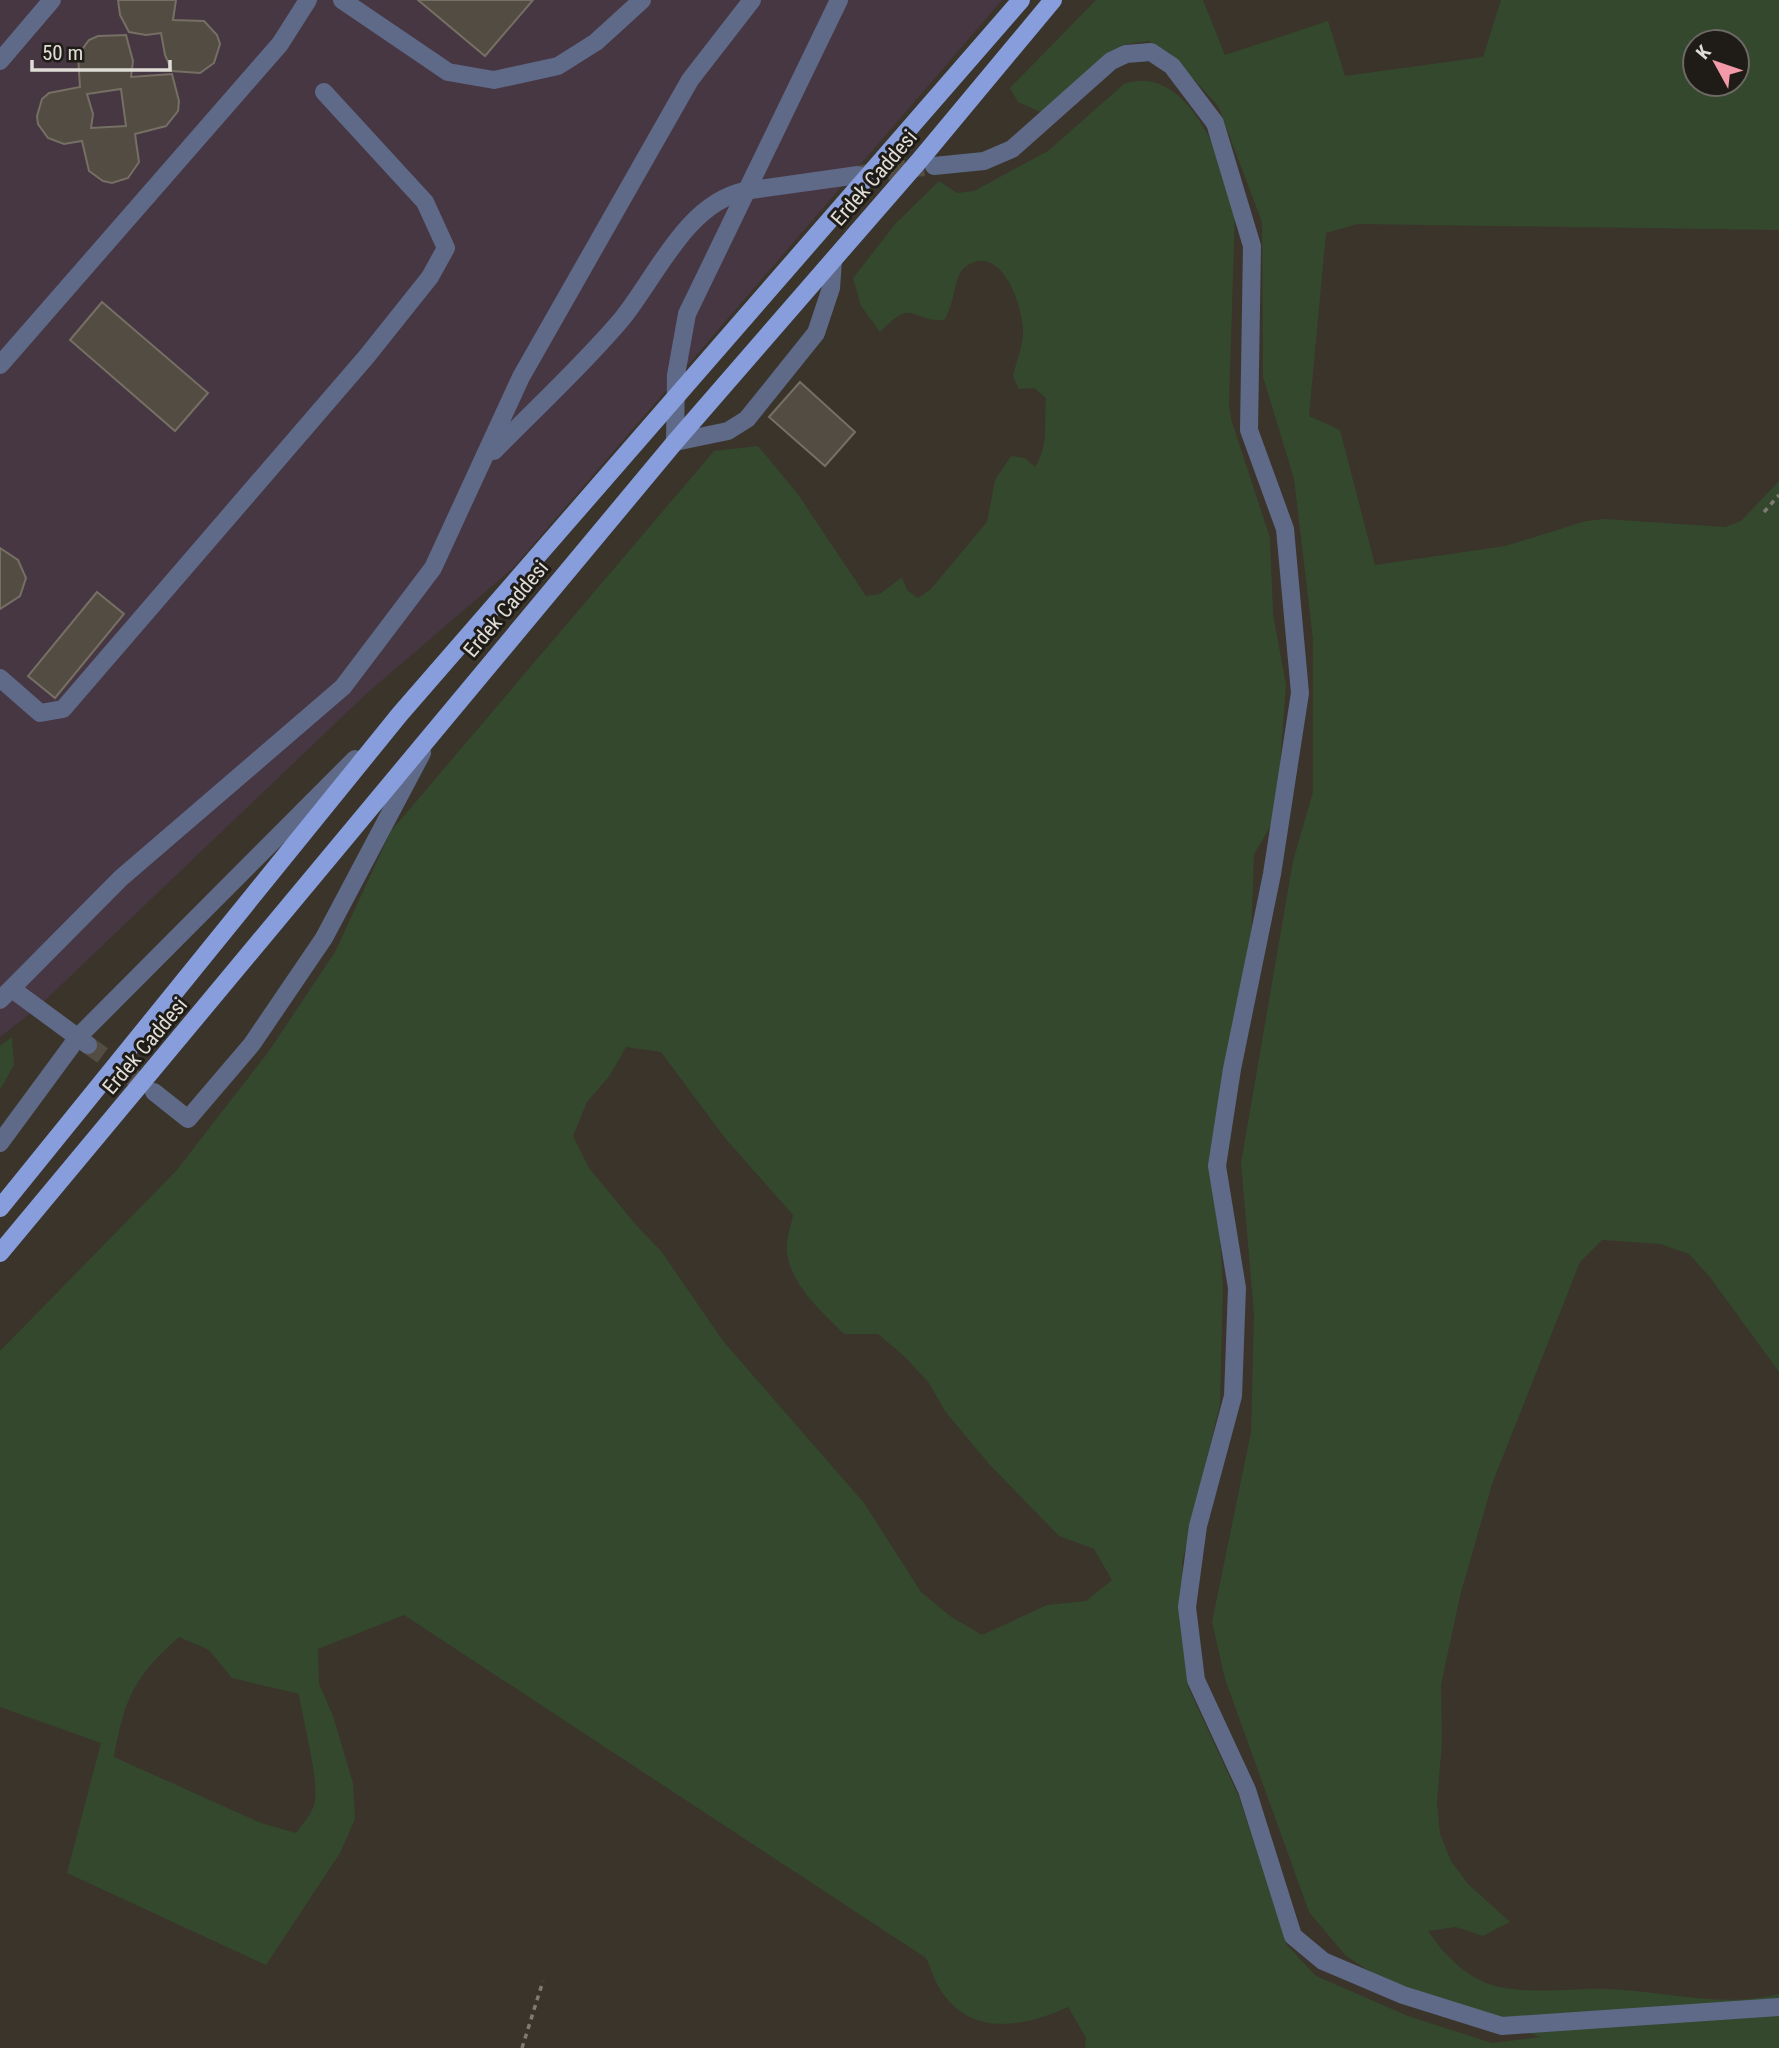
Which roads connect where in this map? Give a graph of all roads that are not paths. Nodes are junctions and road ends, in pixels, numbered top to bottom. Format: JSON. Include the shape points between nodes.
{"nodes":[{"id":1,"x":52,"y":0,"type":"edge"},
{"id":2,"x":308,"y":0,"type":"edge"},
{"id":3,"x":342,"y":0,"type":"edge"},
{"id":4,"x":642,"y":0,"type":"edge"},
{"id":5,"x":752,"y":0,"type":"edge"},
{"id":6,"x":838,"y":0,"type":"edge"},
{"id":7,"x":1021,"y":0,"type":"edge"},
{"id":8,"x":1053,"y":0,"type":"edge"},
{"id":9,"x":0,"y":61,"type":"edge"},
{"id":10,"x":324,"y":93,"type":"dead end"},
{"id":11,"x":934,"y":166,"type":"tunnel mouth"},
{"id":12,"x":858,"y":175,"type":"tunnel mouth"},
{"id":13,"x":744,"y":191,"type":"junction"},
{"id":14,"x":833,"y":260,"type":"junction"},
{"id":15,"x":0,"y":365,"type":"edge"},
{"id":16,"x":676,"y":397,"type":"junction"},
{"id":17,"x":675,"y":442,"type":"junction"},
{"id":18,"x":485,"y":460,"type":"junction"},
{"id":19,"x":0,"y":678,"type":"edge"},
{"id":20,"x":400,"y":714,"type":"junction"},
{"id":21,"x":433,"y":732,"type":"junction"},
{"id":22,"x":6,"y":995,"type":"edge"},
{"id":23,"x":83,"y":1041,"type":"junction"},
{"id":24,"x":154,"y":1093,"type":"tunnel mouth"},
{"id":25,"x":0,"y":1143,"type":"edge"},
{"id":26,"x":0,"y":1208,"type":"edge"},
{"id":27,"x":0,"y":1253,"type":"edge"},
{"id":28,"x":1779,"y":2007,"type":"edge"}],
"edges":[{"from":1,"to":9,"type":"lane"},
{"from":2,"to":15,"type":"lane","via":[[280,44]]},
{"from":3,"to":4,"type":"lane","via":[[448,72],[494,80],[558,66],[596,42]]},
{"from":5,"to":18,"type":"lane","via":[[690,80],[522,377]]},
{"from":6,"to":13,"type":"lane"},
{"from":7,"to":16,"type":"main road","name":"Erdek Caddesi"},
{"from":8,"to":14,"type":"main road","name":"Erdek Caddesi"},
{"from":10,"to":19,"type":"lane","via":[[425,202],[446,248],[430,277],[62,709],[40,713]]},
{"from":11,"to":28,"type":"lane","via":[[999,156],[1022,142],[1111,61],[1126,54],[1151,52],[1172,66],[1215,123],[1252,246],[1249,430],[1285,529],[1300,693],[1272,874],[1217,1166],[1237,1288],[1233,1396],[1198,1525],[1187,1607],[1196,1680],[1247,1790],[1293,1936],[1334,1966],[1403,1995],[1502,2026]]},
{"from":12,"to":13,"type":"lane"},
{"from":13,"to":16,"type":"lane","via":[[687,314]]},
{"from":13,"to":18,"type":"lane","via":[[710,206],[686,230],[620,320]]},
{"from":14,"to":17,"type":"main road","name":"Erdek Caddesi"},
{"from":14,"to":17,"type":"lane","via":[[831,288],[817,333],[747,419],[727,431]]},
{"from":16,"to":17,"type":"lane"},
{"from":16,"to":20,"type":"main road","name":"Erdek Caddesi"},
{"from":17,"to":21,"type":"main road","name":"Erdek Caddesi"},
{"from":18,"to":22,"type":"lane","via":[[433,568],[343,687],[121,878]]},
{"from":20,"to":23,"type":"lane"},
{"from":20,"to":26,"type":"main road","name":"Erdek Caddesi"},
{"from":21,"to":24,"type":"lane","via":[[324,938],[252,1044],[188,1119]]},
{"from":21,"to":27,"type":"main road","name":"Erdek Caddesi"},
{"from":22,"to":23,"type":"lane"},
{"from":23,"to":25,"type":"lane"}]}
